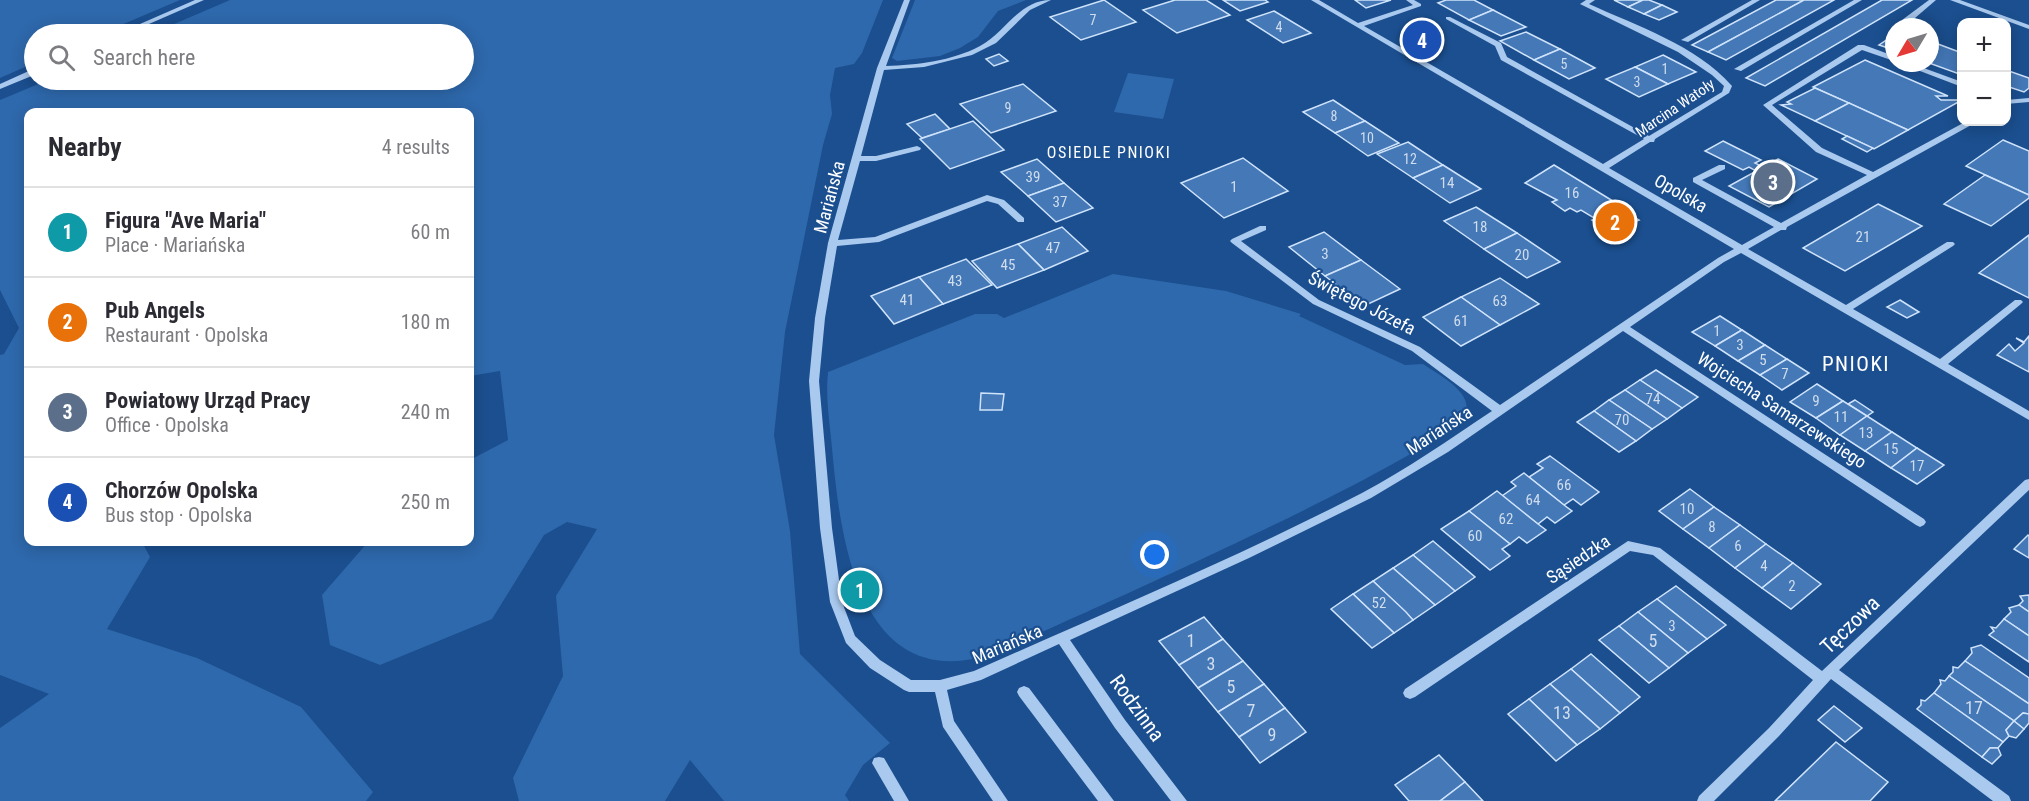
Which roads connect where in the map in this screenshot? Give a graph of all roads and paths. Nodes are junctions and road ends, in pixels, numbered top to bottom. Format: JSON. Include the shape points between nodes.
{"nodes":[{"id":1,"x":201,"y":0,"type":"edge"},
{"id":2,"x":907,"y":0,"type":"edge"},
{"id":3,"x":1047,"y":0,"type":"edge"},
{"id":4,"x":1314,"y":0,"type":"edge"},
{"id":5,"x":1409,"y":0,"type":"edge"},
{"id":6,"x":1592,"y":0,"type":"edge"},
{"id":7,"x":1756,"y":0,"type":"edge"},
{"id":8,"x":1858,"y":0,"type":"edge"},
{"id":9,"x":1933,"y":0,"type":"edge"},
{"id":10,"x":1953,"y":0,"type":"edge"},
{"id":11,"x":1448,"y":18,"type":"dead end"},
{"id":12,"x":1910,"y":18,"type":"edge"},
{"id":13,"x":145,"y":24,"type":"edge"},
{"id":14,"x":1359,"y":25,"type":"junction"},
{"id":15,"x":2029,"y":27,"type":"edge"},
{"id":16,"x":1685,"y":40,"type":"dead end"},
{"id":17,"x":1885,"y":56,"type":"edge"},
{"id":18,"x":881,"y":68,"type":"junction"},
{"id":19,"x":1738,"y":69,"type":"dead end"},
{"id":20,"x":1928,"y":72,"type":"edge"},
{"id":21,"x":24,"y":76,"type":"edge"},
{"id":22,"x":1957,"y":83,"type":"edge"},
{"id":23,"x":0,"y":87,"type":"edge"},
{"id":24,"x":2029,"y":100,"type":"edge"},
{"id":25,"x":2011,"y":102,"type":"edge"},
{"id":26,"x":1963,"y":126,"type":"edge"},
{"id":27,"x":1651,"y":140,"type":"junction"},
{"id":28,"x":917,"y":148,"type":"dead end"},
{"id":29,"x":857,"y":158,"type":"junction"},
{"id":30,"x":1604,"y":167,"type":"junction"},
{"id":31,"x":1722,"y":167,"type":"dead end"},
{"id":32,"x":1873,"y":175,"type":"junction"},
{"id":33,"x":1021,"y":220,"type":"dead end"},
{"id":34,"x":1263,"y":228,"type":"dead end"},
{"id":35,"x":1783,"y":228,"type":"junction"},
{"id":36,"x":833,"y":243,"type":"junction"},
{"id":37,"x":1950,"y":244,"type":"dead end"},
{"id":38,"x":1744,"y":249,"type":"junction"},
{"id":39,"x":2018,"y":302,"type":"dead end"},
{"id":40,"x":1846,"y":309,"type":"junction"},
{"id":41,"x":1624,"y":327,"type":"junction"},
{"id":42,"x":1941,"y":364,"type":"junction"},
{"id":43,"x":1499,"y":410,"type":"junction"},
{"id":44,"x":2029,"y":416,"type":"edge"},
{"id":45,"x":2029,"y":483,"type":"edge"},
{"id":46,"x":1920,"y":522,"type":"dead end"},
{"id":47,"x":1062,"y":638,"type":"junction"},
{"id":48,"x":1826,"y":675,"type":"junction"},
{"id":49,"x":940,"y":686,"type":"junction"},
{"id":50,"x":1024,"y":692,"type":"dead end"},
{"id":51,"x":1410,"y":693,"type":"dead end"},
{"id":52,"x":879,"y":763,"type":"dead end"},
{"id":53,"x":902,"y":801,"type":"edge"},
{"id":54,"x":1001,"y":801,"type":"edge"},
{"id":55,"x":1107,"y":801,"type":"edge"},
{"id":56,"x":1180,"y":801,"type":"edge"},
{"id":57,"x":1704,"y":801,"type":"edge"},
{"id":58,"x":2004,"y":801,"type":"edge"}],
"edges":[{"from":1,"to":13,"type":"street"},
{"from":2,"to":18,"type":"street","name":"Mariańska"},
{"from":3,"to":18,"type":"street","via":[[1022,10],[985,46],[925,65]]},
{"from":4,"to":14,"type":"street","name":"Opolska"},
{"from":5,"to":14,"type":"street","via":[[1419,5]]},
{"from":6,"to":27,"type":"street","name":"Marcina Watoły","via":[[1583,4],[1667,44],[1720,76],[1728,86],[1725,93]]},
{"from":7,"to":16,"type":"street"},
{"from":8,"to":19,"type":"street"},
{"from":9,"to":12,"type":"street"},
{"from":10,"to":15,"type":"street"},
{"from":11,"to":27,"type":"street","via":[[1498,45],[1504,58]]},
{"from":14,"to":30,"type":"street","name":"Opolska"},
{"from":17,"to":32,"type":"street","via":[[1861,47],[1767,105],[1819,150]]},
{"from":18,"to":29,"type":"street","name":"Mariańska"},
{"from":20,"to":22,"type":"street"},
{"from":21,"to":23,"type":"street"},
{"from":24,"to":25,"type":"street"},
{"from":26,"to":32,"type":"street","name":"Mariańska"},
{"from":27,"to":30,"type":"street","name":"Marcina Watoły"},
{"from":28,"to":29,"type":"street","via":[[876,159]]},
{"from":29,"to":36,"type":"street","name":"Mariańska"},
{"from":30,"to":38,"type":"street","name":"Opolska"},
{"from":31,"to":35,"type":"street","via":[[1696,180]]},
{"from":32,"to":35,"type":"street","name":"Mariańska"},
{"from":33,"to":36,"type":"street","via":[[1001,202],[987,198],[876,240]]},
{"from":34,"to":43,"type":"street","name":"Świętego Józefa","via":[[1235,241],[1316,302],[1416,349]]},
{"from":35,"to":38,"type":"street","name":"Mariańska"},
{"from":36,"to":49,"type":"street","name":"Mariańska","via":[[814,381],[836,602],[850,639],[875,664],[909,686]]},
{"from":37,"to":40,"type":"street"},
{"from":38,"to":40,"type":"street","name":"Opolska"},
{"from":38,"to":41,"type":"street","name":"Mariańska","via":[[1720,260]]},
{"from":39,"to":42,"type":"street"},
{"from":40,"to":42,"type":"street","name":"Opolska"},
{"from":41,"to":43,"type":"street","name":"Mariańska"},
{"from":41,"to":46,"type":"street","name":"Wojciecha Samarzewskiego"},
{"from":42,"to":44,"type":"street","name":"Opolska"},
{"from":43,"to":47,"type":"street","name":"Mariańska","via":[[1444,449],[1367,495]]},
{"from":45,"to":48,"type":"street","name":"Tęczowa"},
{"from":47,"to":49,"type":"street","name":"Mariańska","via":[[976,676]]},
{"from":47,"to":56,"type":"street","name":"Rodzinna","via":[[1120,724]]},
{"from":48,"to":51,"type":"street","name":"Sąsiedzka","via":[[1656,551],[1628,546]]},
{"from":48,"to":57,"type":"street","name":"Tęczowa"},
{"from":48,"to":58,"type":"street","name":"Sąsiedzka"},
{"from":49,"to":54,"type":"street","via":[[948,723]]},
{"from":50,"to":55,"type":"street"},
{"from":52,"to":53,"type":"street"}]}
